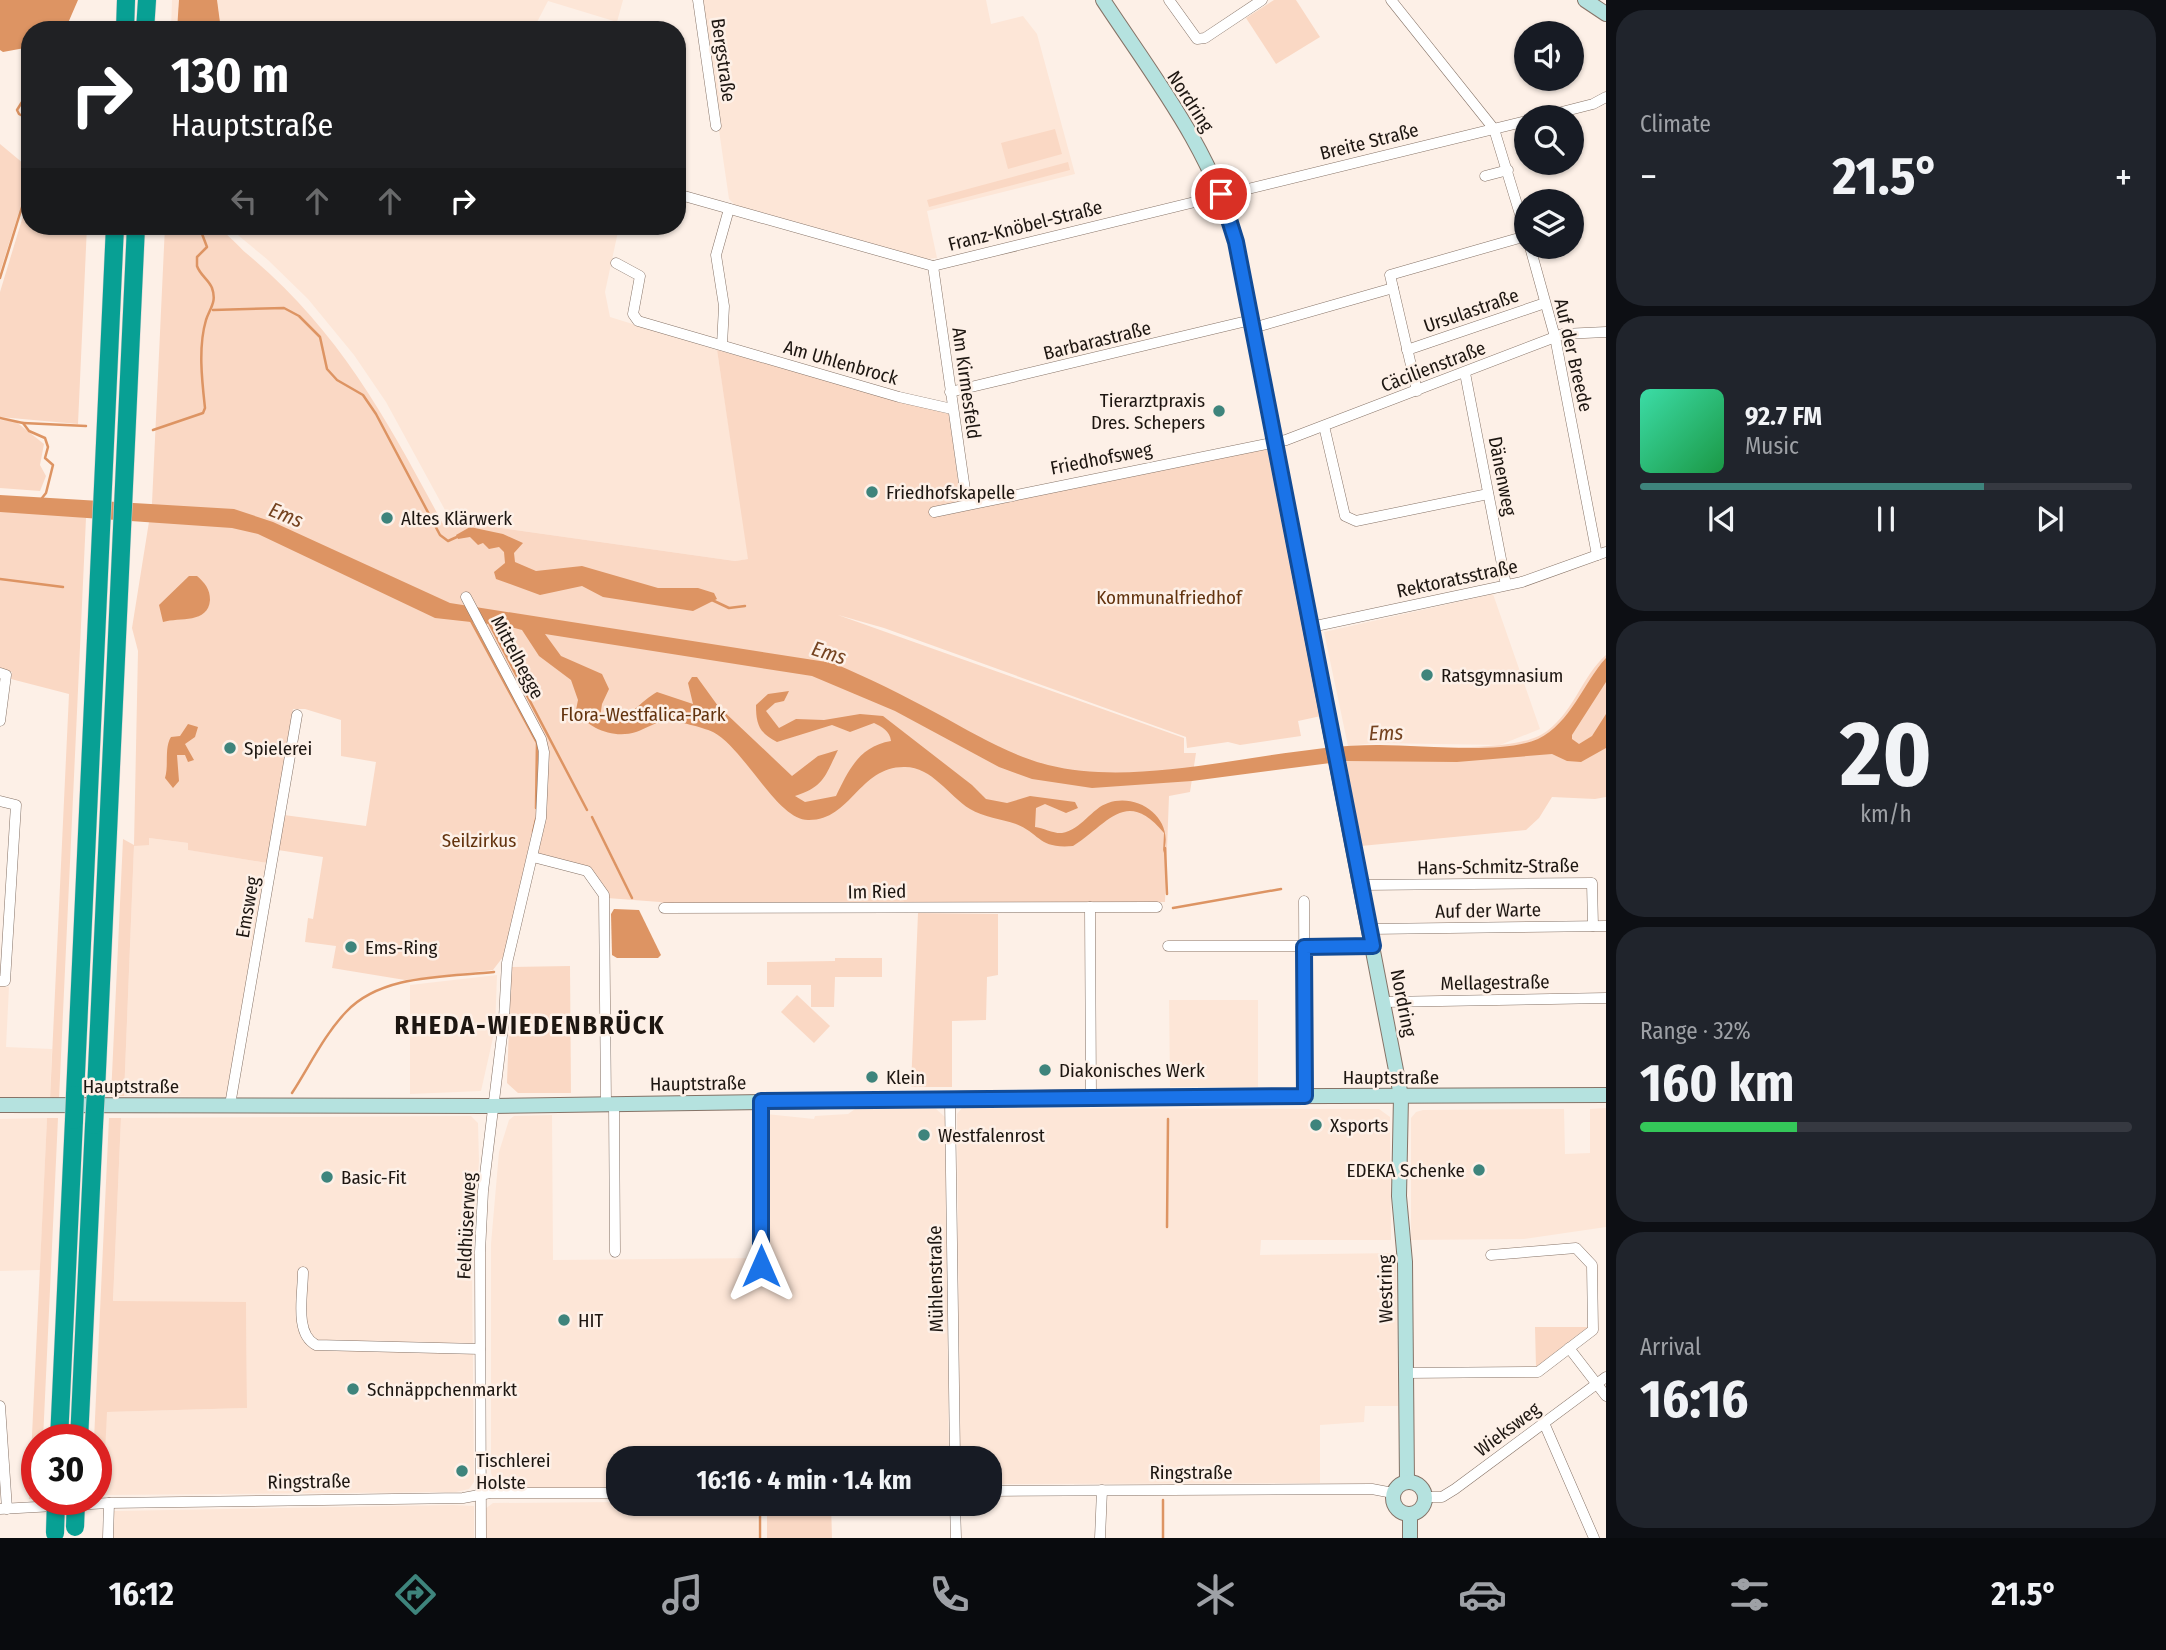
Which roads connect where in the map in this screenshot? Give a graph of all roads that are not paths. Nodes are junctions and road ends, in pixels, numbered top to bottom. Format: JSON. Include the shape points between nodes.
{"nodes":[{"id":1,"x":126,"y":0,"type":"edge"},
{"id":2,"x":147,"y":0,"type":"edge"},
{"id":3,"x":698,"y":0,"type":"edge"},
{"id":4,"x":1103,"y":0,"type":"edge"},
{"id":5,"x":1169,"y":0,"type":"edge"},
{"id":6,"x":1262,"y":0,"type":"edge"},
{"id":7,"x":1391,"y":0,"type":"edge"},
{"id":8,"x":1585,"y":0,"type":"edge"},
{"id":9,"x":1606,"y":14,"type":"edge"},
{"id":10,"x":125,"y":21,"type":"edge"},
{"id":11,"x":146,"y":21,"type":"edge"},
{"id":12,"x":1606,"y":97,"type":"edge"},
{"id":13,"x":1584,"y":106,"type":"edge"},
{"id":14,"x":1514,"y":124,"type":"edge"},
{"id":15,"x":716,"y":126,"type":"dead end"},
{"id":16,"x":1494,"y":129,"type":"junction"},
{"id":17,"x":1508,"y":170,"type":"junction"},
{"id":18,"x":1485,"y":176,"type":"dead end"},
{"id":19,"x":1514,"y":192,"type":"edge"},
{"id":20,"x":1221,"y":194,"type":"junction"},
{"id":21,"x":686,"y":197,"type":"edge"},
{"id":22,"x":729,"y":209,"type":"junction"},
{"id":23,"x":115,"y":235,"type":"edge"},
{"id":24,"x":136,"y":235,"type":"edge"},
{"id":25,"x":1514,"y":239,"type":"edge"},
{"id":26,"x":1533,"y":259,"type":"edge"},
{"id":27,"x":616,"y":263,"type":"dead end"},
{"id":28,"x":933,"y":266,"type":"junction"},
{"id":29,"x":1393,"y":288,"type":"junction"},
{"id":30,"x":1545,"y":303,"type":"junction"},
{"id":31,"x":1252,"y":324,"type":"junction"},
{"id":32,"x":1606,"y":332,"type":"edge"},
{"id":33,"x":1555,"y":337,"type":"junction"},
{"id":34,"x":722,"y":345,"type":"junction"},
{"id":35,"x":1407,"y":349,"type":"junction"},
{"id":36,"x":1465,"y":373,"type":"junction"},
{"id":37,"x":1417,"y":391,"type":"junction"},
{"id":38,"x":950,"y":392,"type":"junction"},
{"id":39,"x":952,"y":409,"type":"junction"},
{"id":40,"x":1324,"y":426,"type":"junction"},
{"id":41,"x":1275,"y":442,"type":"junction"},
{"id":42,"x":1488,"y":494,"type":"junction"},
{"id":43,"x":967,"y":504,"type":"junction"},
{"id":44,"x":934,"y":512,"type":"dead end"},
{"id":45,"x":1602,"y":554,"type":"edge"},
{"id":46,"x":1506,"y":585,"type":"junction"},
{"id":47,"x":466,"y":597,"type":"dead end"},
{"id":48,"x":1311,"y":627,"type":"junction"},
{"id":49,"x":3,"y":674,"type":"edge"},
{"id":50,"x":297,"y":715,"type":"dead end"},
{"id":51,"x":0,"y":721,"type":"edge"},
{"id":52,"x":0,"y":801,"type":"edge"},
{"id":53,"x":533,"y":858,"type":"junction"},
{"id":54,"x":1361,"y":885,"type":"junction"},
{"id":55,"x":1304,"y":901,"type":"dead end"},
{"id":56,"x":1090,"y":906,"type":"junction"},
{"id":57,"x":1157,"y":907,"type":"dead end"},
{"id":58,"x":664,"y":908,"type":"dead end"},
{"id":59,"x":1593,"y":926,"type":"junction"},
{"id":60,"x":1606,"y":926,"type":"edge"},
{"id":61,"x":1370,"y":929,"type":"junction"},
{"id":62,"x":1168,"y":946,"type":"dead end"},
{"id":63,"x":1373,"y":946,"type":"junction"},
{"id":64,"x":1304,"y":947,"type":"junction"},
{"id":65,"x":0,"y":981,"type":"edge"},
{"id":66,"x":1606,"y":998,"type":"edge"},
{"id":67,"x":1384,"y":1002,"type":"junction"},
{"id":68,"x":1606,"y":1095,"type":"edge"},
{"id":69,"x":1305,"y":1096,"type":"junction"},
{"id":70,"x":1401,"y":1096,"type":"junction"},
{"id":71,"x":1091,"y":1097,"type":"junction"},
{"id":72,"x":950,"y":1100,"type":"junction"},
{"id":73,"x":761,"y":1101,"type":"junction"},
{"id":74,"x":610,"y":1103,"type":"junction"},
{"id":75,"x":0,"y":1105,"type":"edge"},
{"id":76,"x":230,"y":1105,"type":"junction"},
{"id":77,"x":492,"y":1105,"type":"junction"},
{"id":78,"x":615,"y":1252,"type":"dead end"},
{"id":79,"x":1491,"y":1255,"type":"dead end"},
{"id":80,"x":761,"y":1266,"type":"dead end"},
{"id":81,"x":303,"y":1272,"type":"dead end"},
{"id":82,"x":1569,"y":1348,"type":"junction"},
{"id":83,"x":480,"y":1349,"type":"junction"},
{"id":84,"x":1405,"y":1373,"type":"junction"},
{"id":85,"x":1606,"y":1377,"type":"edge"},
{"id":86,"x":1597,"y":1384,"type":"junction"},
{"id":87,"x":1606,"y":1396,"type":"edge"},
{"id":88,"x":0,"y":1406,"type":"edge"},
{"id":89,"x":1544,"y":1423,"type":"junction"},
{"id":90,"x":60,"y":1424,"type":"edge"},
{"id":91,"x":80,"y":1424,"type":"edge"},
{"id":92,"x":954,"y":1446,"type":"edge"},
{"id":93,"x":1407,"y":1482,"type":"junction"},
{"id":94,"x":1102,"y":1490,"type":"junction"},
{"id":95,"x":1002,"y":1491,"type":"edge"},
{"id":96,"x":606,"y":1493,"type":"edge"},
{"id":97,"x":1393,"y":1493,"type":"junction"},
{"id":98,"x":481,"y":1494,"type":"junction"},
{"id":99,"x":1425,"y":1497,"type":"junction"},
{"id":100,"x":112,"y":1503,"type":"edge"},
{"id":101,"x":4,"y":1509,"type":"edge"},
{"id":102,"x":1410,"y":1514,"type":"junction"},
{"id":103,"x":56,"y":1515,"type":"edge"},
{"id":104,"x":75,"y":1515,"type":"edge"},
{"id":105,"x":109,"y":1515,"type":"edge"},
{"id":106,"x":955,"y":1516,"type":"edge"},
{"id":107,"x":74,"y":1533,"type":"edge"},
{"id":108,"x":55,"y":1535,"type":"edge"},
{"id":109,"x":108,"y":1538,"type":"edge"},
{"id":110,"x":481,"y":1538,"type":"edge"},
{"id":111,"x":956,"y":1538,"type":"edge"},
{"id":112,"x":1100,"y":1538,"type":"edge"},
{"id":113,"x":1410,"y":1538,"type":"edge"},
{"id":114,"x":1594,"y":1538,"type":"edge"}],
"edges":[{"from":1,"to":10,"type":"highway"},
{"from":2,"to":11,"type":"highway"},
{"from":3,"to":15,"type":"street","name":"Bergstraße"},
{"from":4,"to":20,"type":"main road","name":"Nordring","via":[[1198,146]]},
{"from":5,"to":6,"type":"street","via":[[1195,42]]},
{"from":7,"to":16,"type":"street"},
{"from":8,"to":9,"type":"main road"},
{"from":12,"to":13,"type":"street"},
{"from":14,"to":16,"type":"street","name":"Breite Straße"},
{"from":16,"to":17,"type":"street"},
{"from":16,"to":20,"type":"street","name":"Breite Straße"},
{"from":17,"to":18,"type":"street"},
{"from":17,"to":19,"type":"street"},
{"from":20,"to":28,"type":"street","name":"Franz-Knöbel-Straße"},
{"from":20,"to":31,"type":"main road","name":"Nordring"},
{"from":21,"to":22,"type":"street","name":"Franz-Knöbel-Straße"},
{"from":22,"to":28,"type":"street","name":"Franz-Knöbel-Straße"},
{"from":22,"to":34,"type":"street","via":[[716,255],[724,306]]},
{"from":23,"to":90,"type":"highway","bridge":true},
{"from":24,"to":91,"type":"highway","bridge":true},
{"from":25,"to":29,"type":"street","via":[[1390,275]]},
{"from":26,"to":30,"type":"street","name":"Auf der Breede"},
{"from":27,"to":34,"type":"street","name":"Am Uhlenbrock","via":[[640,276],[633,314],[638,321]]},
{"from":28,"to":38,"type":"street","name":"Am Kirmesfeld"},
{"from":29,"to":31,"type":"street","name":"Barbarastraße"},
{"from":29,"to":35,"type":"street","name":"Ursulastraße"},
{"from":30,"to":33,"type":"street","name":"Auf der Breede"},
{"from":30,"to":35,"type":"street","name":"Ursulastraße"},
{"from":31,"to":38,"type":"street","name":"Barbarastraße"},
{"from":31,"to":41,"type":"main road","name":"Nordring"},
{"from":32,"to":33,"type":"street","name":"Cäcilienstraße"},
{"from":33,"to":36,"type":"street","name":"Cäcilienstraße"},
{"from":33,"to":45,"type":"street","name":"Auf der Breede"},
{"from":34,"to":39,"type":"street","name":"Am Uhlenbrock"},
{"from":35,"to":37,"type":"street","name":"Ursulastraße"},
{"from":36,"to":37,"type":"street","name":"Cäcilienstraße"},
{"from":36,"to":42,"type":"street","name":"Dänenweg"},
{"from":37,"to":40,"type":"street","name":"Cäcilienstraße"},
{"from":38,"to":39,"type":"street","name":"Am Kirmesfeld"},
{"from":39,"to":43,"type":"street","name":"Am Kirmesfeld"},
{"from":40,"to":41,"type":"street","name":"Cäcilienstraße"},
{"from":40,"to":42,"type":"street","via":[[1345,516],[1356,522]]},
{"from":41,"to":43,"type":"street","name":"Friedhofsweg"},
{"from":41,"to":48,"type":"main road","name":"Nordring"},
{"from":42,"to":46,"type":"street","name":"Dänenweg"},
{"from":43,"to":44,"type":"street","name":"Friedhofsweg"},
{"from":45,"to":46,"type":"street","name":"Rektoratsstraße"},
{"from":46,"to":48,"type":"street","name":"Rektoratsstraße"},
{"from":47,"to":53,"type":"street","name":"Mittelhegge","via":[[541,739],[541,818]]},
{"from":48,"to":54,"type":"main road","name":"Nordring"},
{"from":49,"to":51,"type":"street"},
{"from":50,"to":76,"type":"street","name":"Emsweg"},
{"from":52,"to":65,"type":"street","via":[[16,805],[5,981]]},
{"from":53,"to":74,"type":"street","via":[[587,872],[604,895]]},
{"from":53,"to":77,"type":"street","name":"Mittelhegge","via":[[507,963]]},
{"from":54,"to":59,"type":"street","name":"Hans-Schmitz-Straße","via":[[1592,883]]},
{"from":54,"to":61,"type":"main road","name":"Nordring"},
{"from":55,"to":64,"type":"street"},
{"from":56,"to":57,"type":"street","name":"Im Ried"},
{"from":56,"to":58,"type":"street","name":"Im Ried"},
{"from":56,"to":71,"type":"street"},
{"from":59,"to":60,"type":"street","name":"Auf der Warte"},
{"from":59,"to":61,"type":"street","name":"Auf der Warte"},
{"from":61,"to":63,"type":"main road","name":"Nordring"},
{"from":62,"to":64,"type":"street"},
{"from":63,"to":64,"type":"street"},
{"from":63,"to":67,"type":"main road","name":"Nordring"},
{"from":64,"to":69,"type":"street"},
{"from":66,"to":67,"type":"street","name":"Mellagestraße"},
{"from":67,"to":70,"type":"main road","name":"Nordring"},
{"from":68,"to":70,"type":"main road","name":"Hauptstraße"},
{"from":69,"to":70,"type":"main road","name":"Hauptstraße"},
{"from":69,"to":71,"type":"main road","name":"Hauptstraße"},
{"from":70,"to":84,"type":"main road","name":"Westring"},
{"from":71,"to":72,"type":"main road","name":"Hauptstraße"},
{"from":72,"to":73,"type":"main road","name":"Hauptstraße"},
{"from":72,"to":92,"type":"street","name":"Mühlenstraße"},
{"from":73,"to":74,"type":"main road","name":"Hauptstraße"},
{"from":73,"to":80,"type":"street"},
{"from":74,"to":77,"type":"main road","name":"Hauptstraße"},
{"from":74,"to":78,"type":"street"},
{"from":75,"to":76,"type":"main road","name":"Hauptstraße"},
{"from":76,"to":77,"type":"main road","name":"Hauptstraße"},
{"from":77,"to":83,"type":"street","name":"Feldhüserweg","via":[[481,1240]]},
{"from":79,"to":82,"type":"street","via":[[1576,1248],[1584,1255],[1592,1265],[1593,1330]]},
{"from":81,"to":83,"type":"street","via":[[303,1329],[308,1341],[316,1345]]},
{"from":82,"to":84,"type":"street","via":[[1538,1372]]},
{"from":82,"to":86,"type":"street"},
{"from":83,"to":98,"type":"street","name":"Feldhüserweg"},
{"from":84,"to":93,"type":"main road","name":"Westring"},
{"from":85,"to":86,"type":"street","name":"Wieksweg"},
{"from":86,"to":87,"type":"street"},
{"from":86,"to":89,"type":"street","name":"Wieksweg"},
{"from":88,"to":101,"type":"street"},
{"from":89,"to":99,"type":"street","name":"Wieksweg","via":[[1455,1489],[1442,1497]]},
{"from":89,"to":114,"type":"street"},
{"from":93,"to":97,"type":"main road"},
{"from":93,"to":99,"type":"main road","via":[[1420,1486]]},
{"from":94,"to":95,"type":"street","name":"Ringstraße"},
{"from":94,"to":97,"type":"street","name":"Ringstraße","via":[[1372,1489]]},
{"from":94,"to":112,"type":"street"},
{"from":96,"to":98,"type":"street","name":"Ringstraße"},
{"from":97,"to":102,"type":"main road","via":[[1394,1505]]},
{"from":98,"to":100,"type":"street","name":"Ringstraße","via":[[463,1498]]},
{"from":98,"to":110,"type":"street","name":"Feldhüserweg"},
{"from":99,"to":102,"type":"main road","via":[[1421,1508]]},
{"from":102,"to":113,"type":"main road"},
{"from":103,"to":108,"type":"highway","bridge":true},
{"from":104,"to":107,"type":"highway","bridge":true},
{"from":105,"to":109,"type":"street"},
{"from":106,"to":111,"type":"street"}]}
